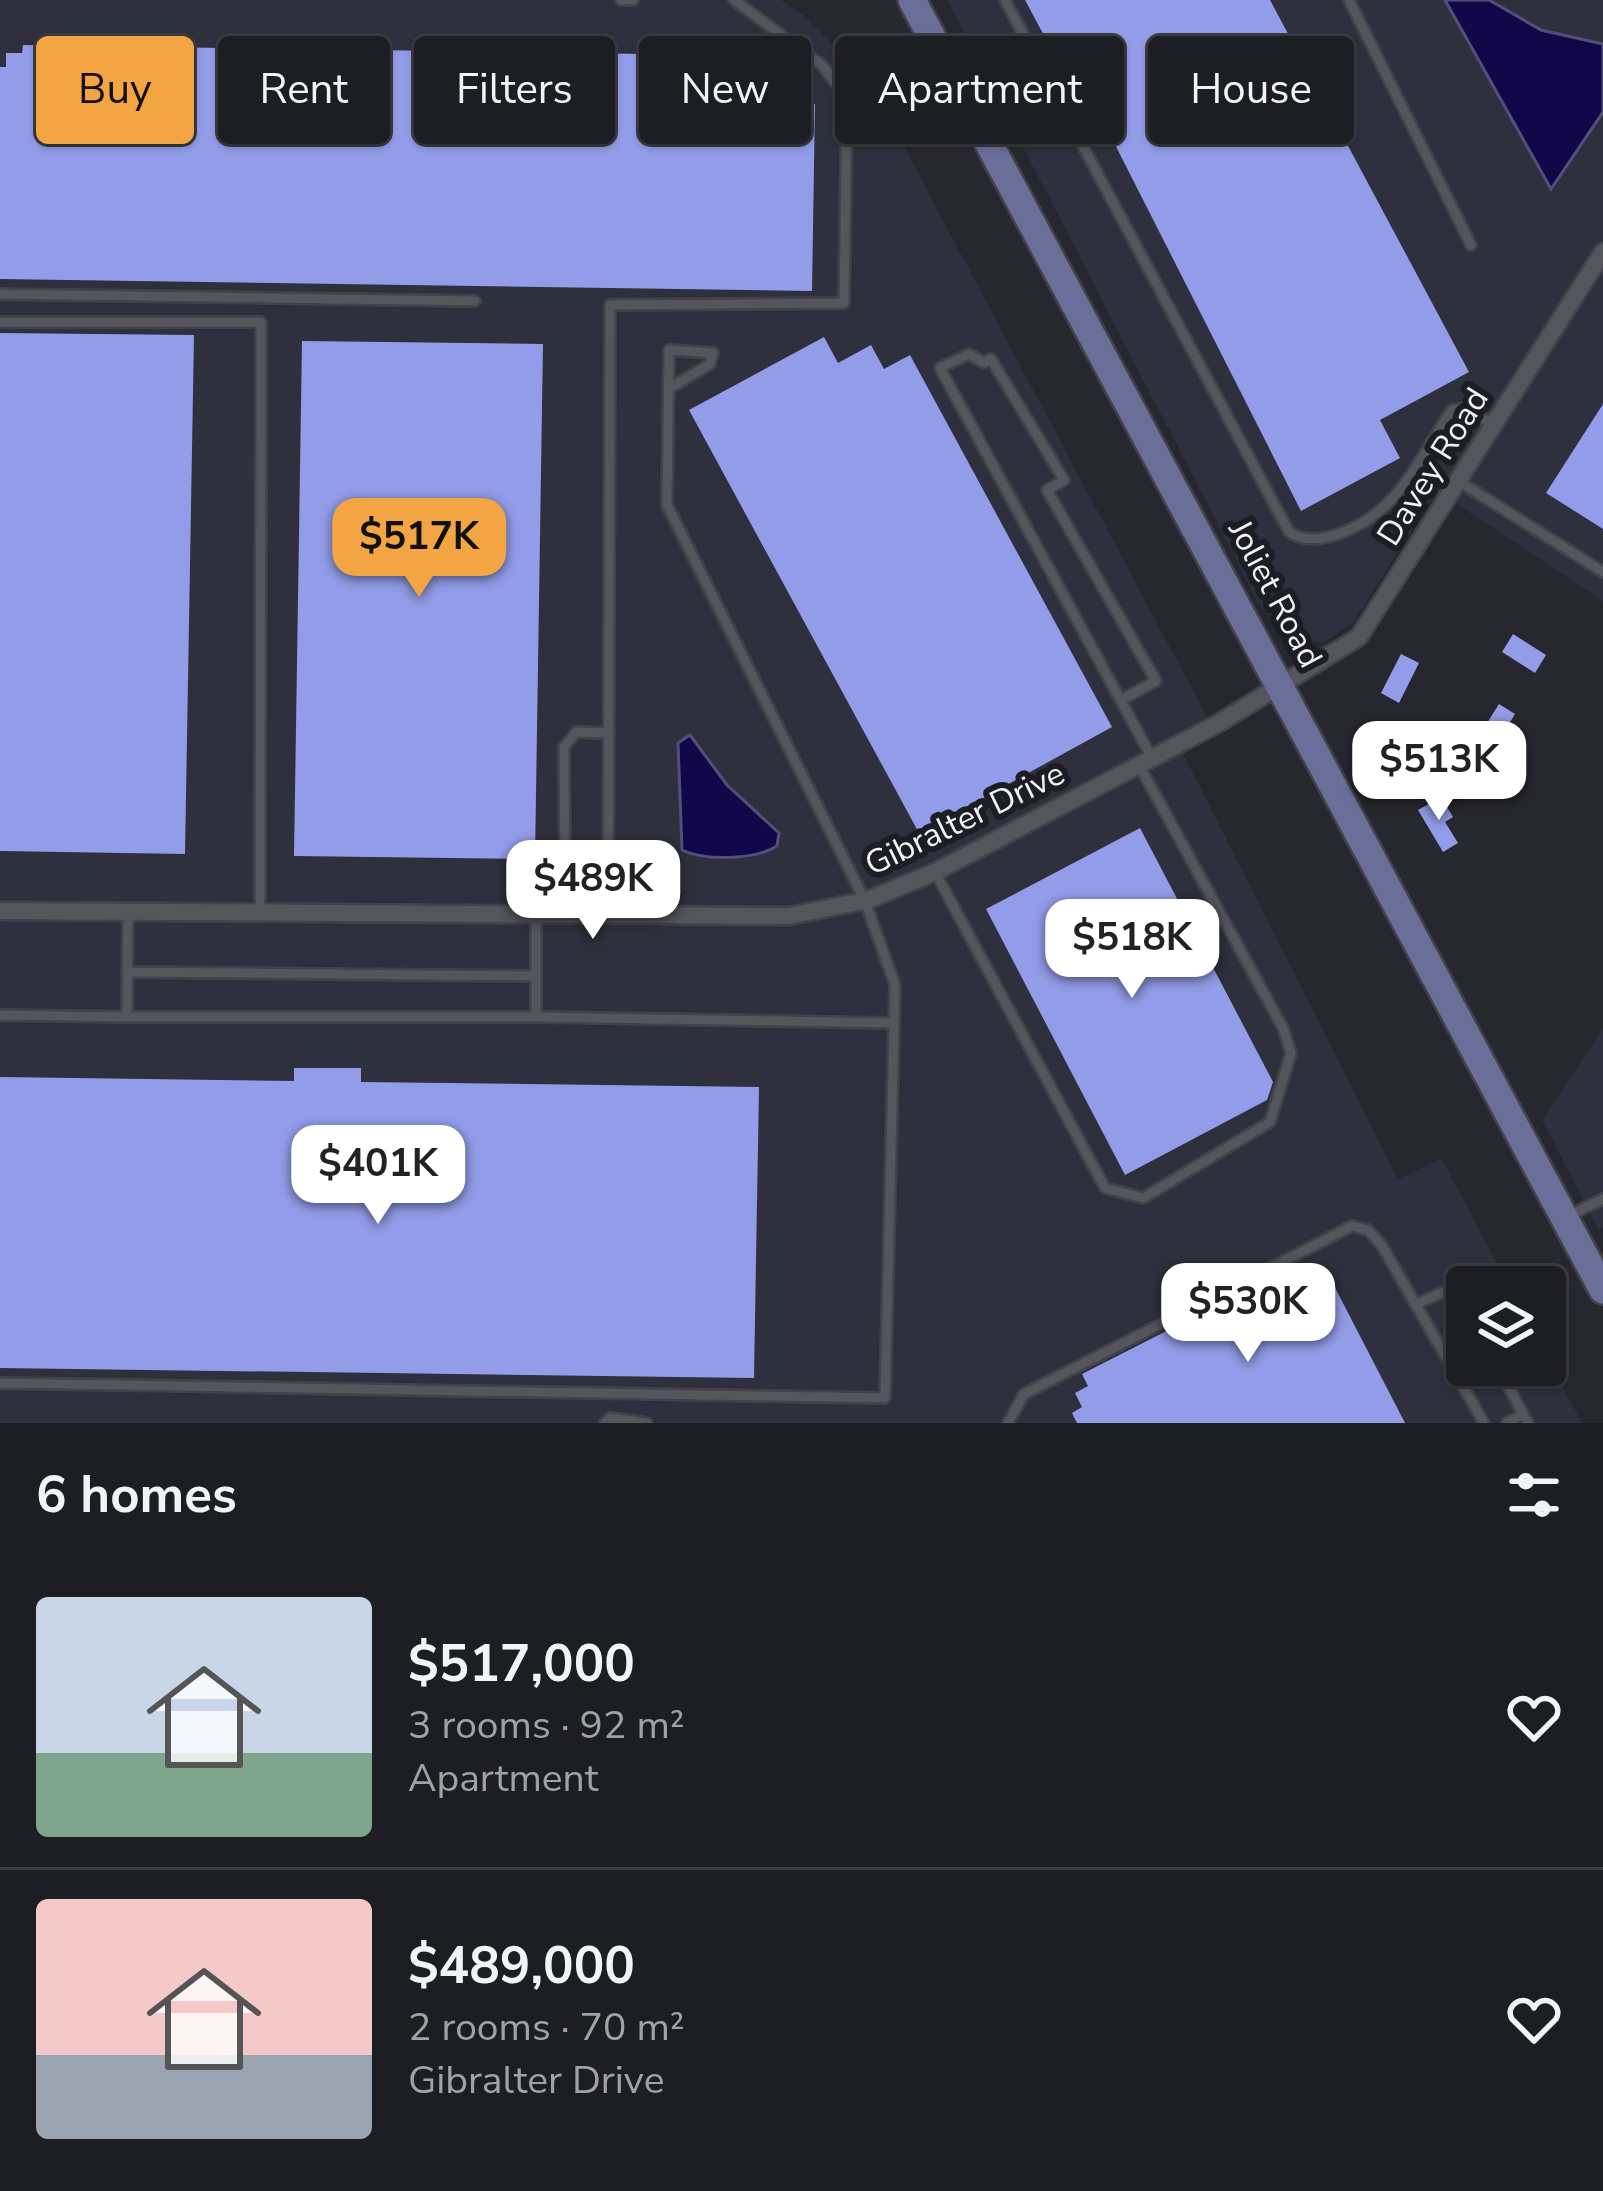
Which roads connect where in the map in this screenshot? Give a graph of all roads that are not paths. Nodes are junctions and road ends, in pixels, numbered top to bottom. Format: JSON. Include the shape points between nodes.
{"nodes":[{"id":1,"x":621,"y":0,"type":"edge"},
{"id":2,"x":633,"y":0,"type":"edge"},
{"id":3,"x":734,"y":0,"type":"edge"},
{"id":4,"x":912,"y":0,"type":"edge"},
{"id":5,"x":1005,"y":0,"type":"edge"},
{"id":6,"x":1349,"y":0,"type":"edge"},
{"id":7,"x":1472,"y":245,"type":"dead end"},
{"id":8,"x":1600,"y":263,"type":"edge"},
{"id":9,"x":0,"y":294,"type":"edge"},
{"id":10,"x":476,"y":301,"type":"dead end"},
{"id":11,"x":0,"y":322,"type":"edge"},
{"id":12,"x":670,"y":388,"type":"junction"},
{"id":13,"x":1495,"y":426,"type":"junction"},
{"id":14,"x":1460,"y":482,"type":"junction"},
{"id":15,"x":1603,"y":572,"type":"edge"},
{"id":16,"x":1283,"y":685,"type":"junction"},
{"id":17,"x":1120,"y":700,"type":"junction"},
{"id":18,"x":609,"y":733,"type":"junction"},
{"id":19,"x":1146,"y":761,"type":"junction"},
{"id":20,"x":935,"y":872,"type":"junction"},
{"id":21,"x":609,"y":887,"type":"junction"},
{"id":22,"x":865,"y":901,"type":"junction"},
{"id":23,"x":128,"y":910,"type":"junction"},
{"id":24,"x":260,"y":910,"type":"junction"},
{"id":25,"x":0,"y":911,"type":"edge"},
{"id":26,"x":536,"y":916,"type":"junction"},
{"id":27,"x":608,"y":916,"type":"junction"},
{"id":28,"x":127,"y":972,"type":"junction"},
{"id":29,"x":536,"y":976,"type":"junction"},
{"id":30,"x":0,"y":1015,"type":"edge"},
{"id":31,"x":127,"y":1017,"type":"junction"},
{"id":32,"x":536,"y":1017,"type":"junction"},
{"id":33,"x":894,"y":1023,"type":"junction"},
{"id":34,"x":1603,"y":1199,"type":"edge"},
{"id":35,"x":1565,"y":1217,"type":"junction"},
{"id":36,"x":1603,"y":1290,"type":"edge"},
{"id":37,"x":1446,"y":1291,"type":"edge"},
{"id":38,"x":1417,"y":1304,"type":"junction"},
{"id":39,"x":0,"y":1383,"type":"edge"},
{"id":40,"x":1508,"y":1386,"type":"edge"},
{"id":41,"x":1525,"y":1419,"type":"edge"},
{"id":42,"x":605,"y":1423,"type":"edge"},
{"id":43,"x":647,"y":1423,"type":"edge"},
{"id":44,"x":1008,"y":1423,"type":"edge"},
{"id":45,"x":1484,"y":1423,"type":"edge"},
{"id":46,"x":1507,"y":1423,"type":"edge"}],
"edges":[{"from":1,"to":2,"type":"lane"},
{"from":3,"to":18,"type":"lane","via":[[823,66],[847,99],[844,303],[610,305]]},
{"from":4,"to":16,"type":"main road","name":"Joliet Road"},
{"from":5,"to":13,"type":"lane","via":[[1289,532],[1320,542],[1388,505],[1452,410],[1466,408]]},
{"from":6,"to":7,"type":"lane"},
{"from":8,"to":13,"type":"street","name":"Davey Road"},
{"from":9,"to":10,"type":"lane"},
{"from":11,"to":24,"type":"lane","via":[[261,322]]},
{"from":12,"to":12,"type":"lane","via":[[669,350],[713,353],[710,364]]},
{"from":12,"to":22,"type":"lane","via":[[667,506]]},
{"from":13,"to":14,"type":"street","name":"Davey Road"},
{"from":14,"to":15,"type":"lane"},
{"from":14,"to":16,"type":"street","name":"Davey Road","via":[[1359,637]]},
{"from":16,"to":19,"type":"street","name":"Gibralter Drive"},
{"from":16,"to":35,"type":"main road","name":"Joliet Road"},
{"from":17,"to":17,"type":"lane","via":[[963,410],[940,368],[969,354],[991,359],[1064,480],[1047,490],[1156,681]]},
{"from":17,"to":19,"type":"lane"},
{"from":18,"to":21,"type":"lane"},
{"from":18,"to":21,"type":"lane","via":[[576,732],[563,747],[568,880]]},
{"from":19,"to":20,"type":"street","name":"Gibralter Drive"},
{"from":19,"to":20,"type":"lane","via":[[1291,1053],[1270,1122],[1143,1198],[1105,1187]]},
{"from":20,"to":22,"type":"street","name":"Gibralter Drive"},
{"from":21,"to":27,"type":"lane"},
{"from":22,"to":27,"type":"street","name":"Gibralter Drive","via":[[789,916]]},
{"from":22,"to":33,"type":"lane","via":[[895,985]]},
{"from":23,"to":24,"type":"street","name":"Gibralter Drive"},
{"from":23,"to":25,"type":"street","name":"Gibralter Drive"},
{"from":23,"to":28,"type":"lane"},
{"from":24,"to":26,"type":"street","name":"Gibralter Drive"},
{"from":26,"to":27,"type":"street","name":"Gibralter Drive"},
{"from":26,"to":29,"type":"lane"},
{"from":28,"to":29,"type":"lane"},
{"from":28,"to":31,"type":"lane"},
{"from":29,"to":32,"type":"lane"},
{"from":30,"to":31,"type":"lane"},
{"from":31,"to":32,"type":"lane"},
{"from":32,"to":33,"type":"lane"},
{"from":33,"to":39,"type":"lane","via":[[885,1398]]},
{"from":34,"to":35,"type":"lane"},
{"from":35,"to":36,"type":"main road","name":"Joliet Road"},
{"from":37,"to":38,"type":"lane"},
{"from":38,"to":44,"type":"lane","via":[[1375,1235],[1342,1229],[1024,1394]]},
{"from":38,"to":45,"type":"lane"},
{"from":40,"to":41,"type":"lane"},
{"from":41,"to":46,"type":"lane"},
{"from":42,"to":43,"type":"lane"}]}
